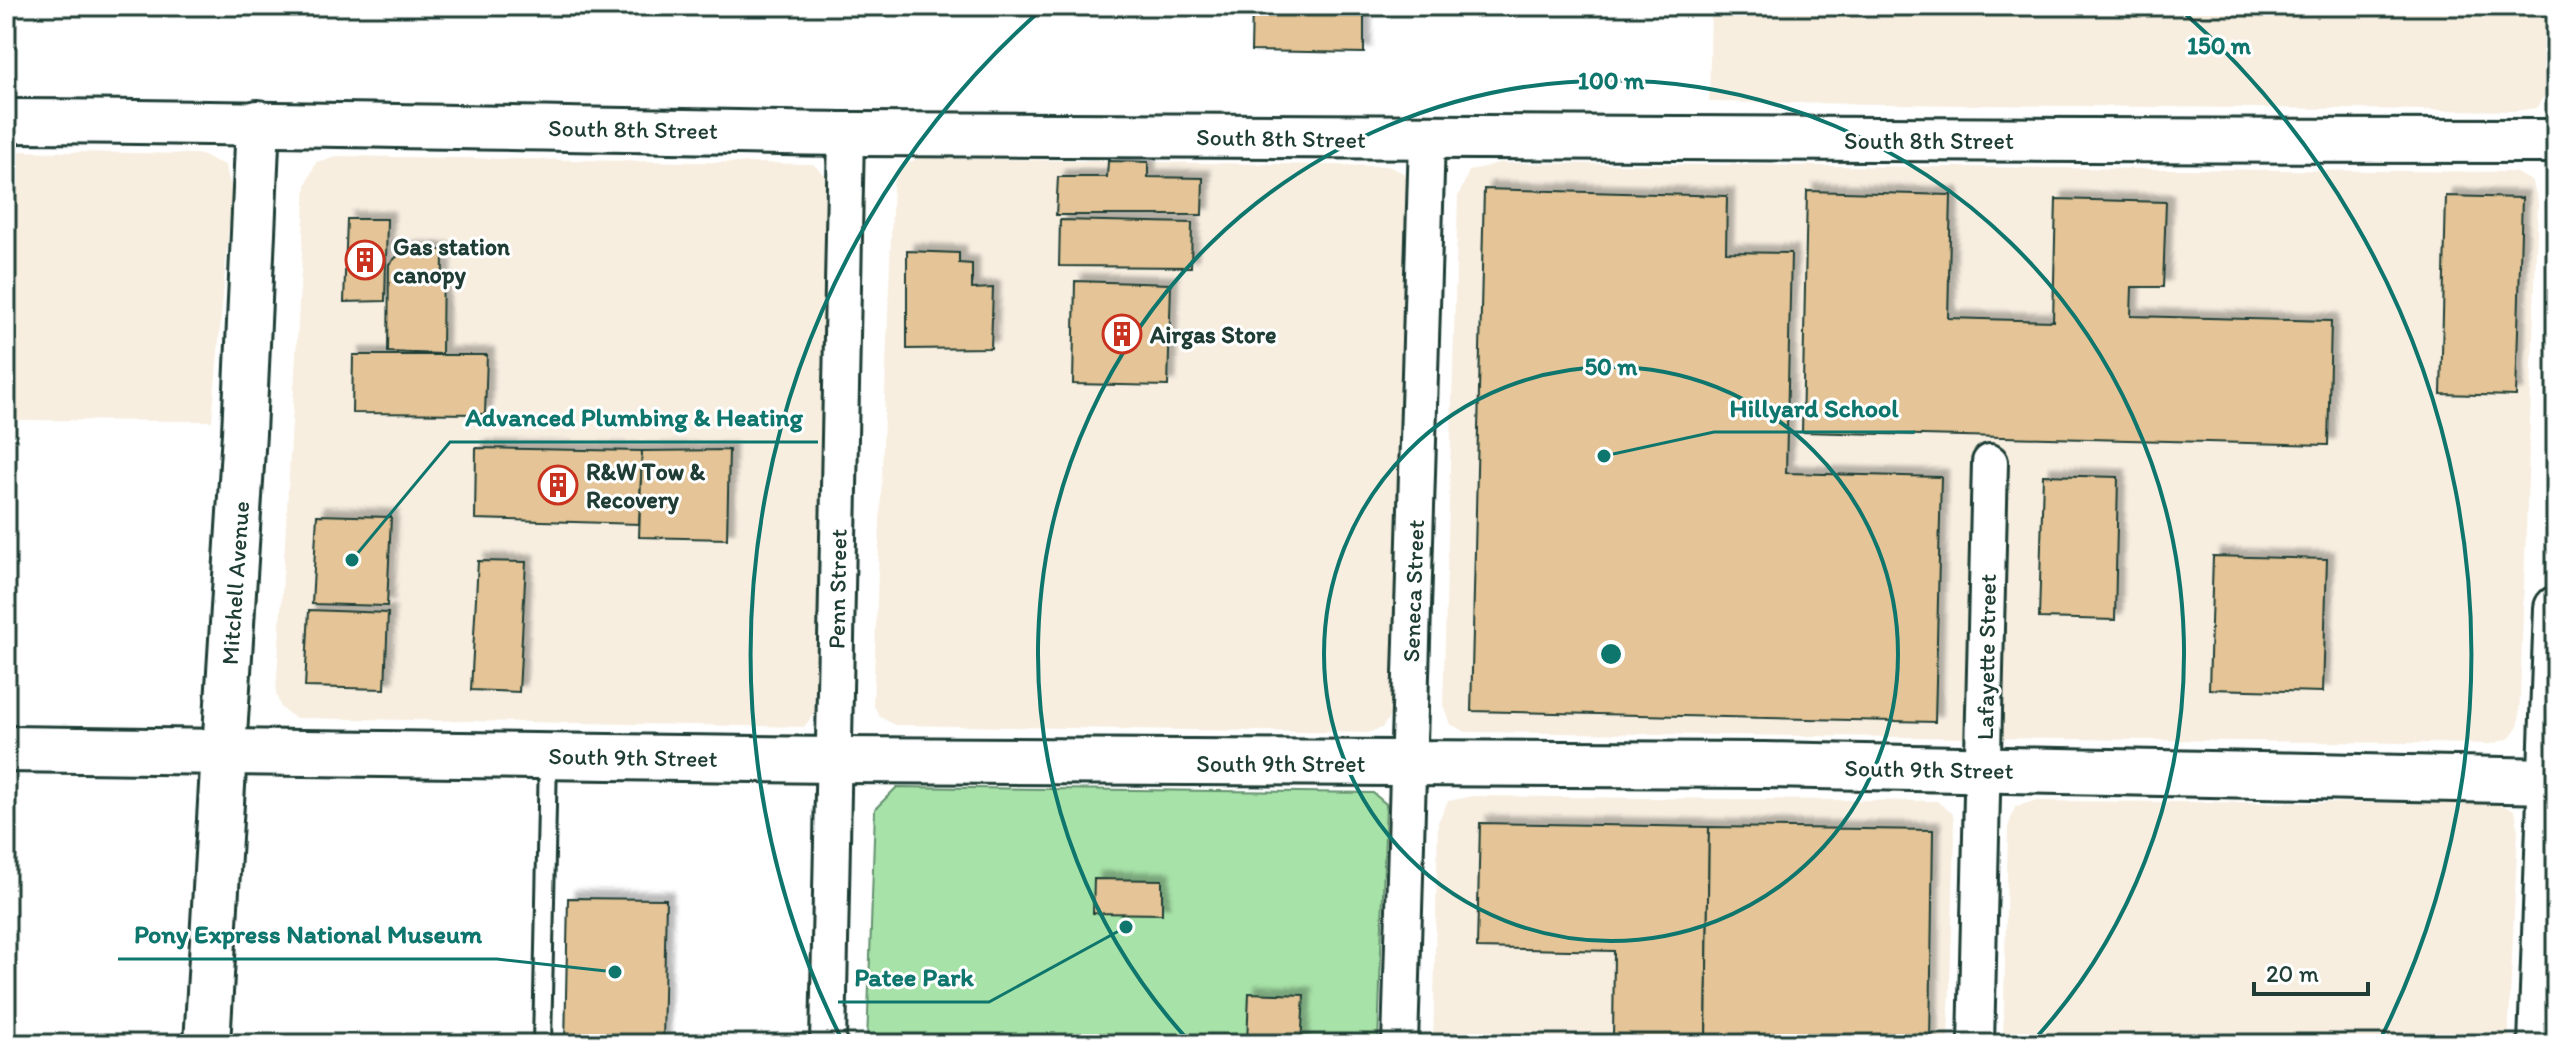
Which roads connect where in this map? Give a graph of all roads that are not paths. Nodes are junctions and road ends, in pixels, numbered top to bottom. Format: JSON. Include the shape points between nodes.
{"nodes":[{"id":1,"x":6,"y":121,"type":"edge"},
{"id":2,"x":258,"y":122,"type":"junction"},
{"id":3,"x":846,"y":134,"type":"junction"},
{"id":4,"x":1427,"y":139,"type":"junction"},
{"id":5,"x":2556,"y":141,"type":"edge"},
{"id":6,"x":1990,"y":462,"type":"dead end"},
{"id":7,"x":2556,"y":608,"type":"edge"},
{"id":8,"x":6,"y":749,"type":"edge"},
{"id":9,"x":224,"y":751,"type":"junction"},
{"id":10,"x":548,"y":757,"type":"junction"},
{"id":11,"x":834,"y":760,"type":"junction"},
{"id":12,"x":1408,"y":763,"type":"junction"},
{"id":13,"x":1984,"y":770,"type":"junction"},
{"id":14,"x":2553,"y":781,"type":"edge"},
{"id":15,"x":207,"y":1044,"type":"edge"},
{"id":16,"x":542,"y":1044,"type":"edge"},
{"id":17,"x":828,"y":1044,"type":"edge"},
{"id":18,"x":1400,"y":1044,"type":"edge"},
{"id":19,"x":1976,"y":1044,"type":"edge"},
{"id":20,"x":2540,"y":1044,"type":"edge"}],
"edges":[{"from":1,"to":2,"type":"street","name":"South 8th Street"},
{"from":2,"to":3,"type":"street","name":"South 8th Street"},
{"from":2,"to":9,"type":"street","name":"Mitchell Avenue"},
{"from":3,"to":4,"type":"street","name":"South 8th Street"},
{"from":3,"to":11,"type":"street","name":"Penn Street"},
{"from":4,"to":5,"type":"street","name":"South 8th Street"},
{"from":4,"to":12,"type":"street","name":"Seneca Street"},
{"from":6,"to":13,"type":"street","name":"Lafayette Street"},
{"from":7,"to":14,"type":"street"},
{"from":8,"to":9,"type":"main road","name":"South 9th Street"},
{"from":9,"to":10,"type":"main road","name":"South 9th Street"},
{"from":9,"to":15,"type":"main road","name":"Mitchell Avenue"},
{"from":10,"to":11,"type":"main road","name":"South 9th Street"},
{"from":10,"to":16,"type":"lane"},
{"from":11,"to":12,"type":"main road","name":"South 9th Street"},
{"from":11,"to":17,"type":"street","name":"Penn Street"},
{"from":12,"to":13,"type":"main road","name":"South 9th Street"},
{"from":12,"to":18,"type":"street","name":"Seneca Street"},
{"from":13,"to":14,"type":"main road","name":"South 9th Street"},
{"from":13,"to":19,"type":"street","name":"Lafayette Street"},
{"from":14,"to":20,"type":"street"}]}
